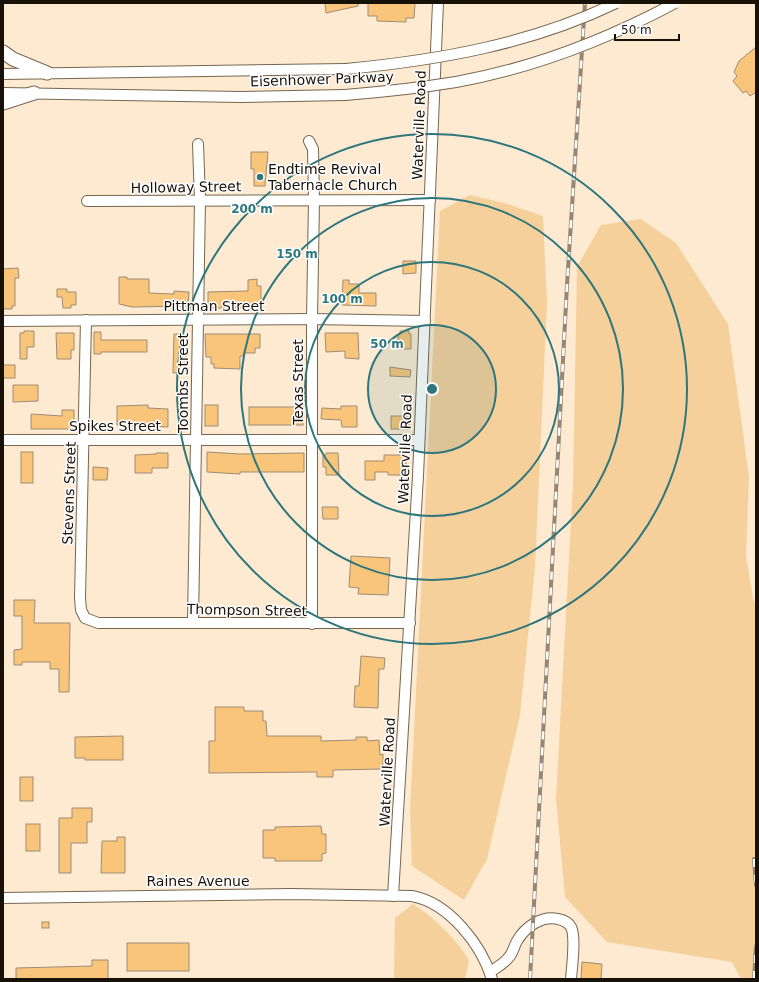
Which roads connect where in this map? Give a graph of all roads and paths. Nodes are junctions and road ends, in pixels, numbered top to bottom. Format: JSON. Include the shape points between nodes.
{"nodes":[{"id":1,"x":438,"y":3,"type":"edge"},
{"id":2,"x":616,"y":3,"type":"edge"},
{"id":3,"x":675,"y":3,"type":"edge"},
{"id":4,"x":3,"y":52,"type":"edge"},
{"id":5,"x":47,"y":73,"type":"junction"},
{"id":6,"x":3,"y":74,"type":"edge"},
{"id":7,"x":3,"y":92,"type":"edge"},
{"id":8,"x":34,"y":93,"type":"junction"},
{"id":9,"x":3,"y":103,"type":"edge"},
{"id":10,"x":309,"y":141,"type":"dead end"},
{"id":11,"x":198,"y":144,"type":"dead end"},
{"id":12,"x":200,"y":200,"type":"junction"},
{"id":13,"x":314,"y":200,"type":"junction"},
{"id":14,"x":430,"y":200,"type":"junction"},
{"id":15,"x":87,"y":201,"type":"dead end"},
{"id":16,"x":312,"y":319,"type":"junction"},
{"id":17,"x":86,"y":320,"type":"junction"},
{"id":18,"x":197,"y":320,"type":"junction"},
{"id":19,"x":3,"y":321,"type":"edge"},
{"id":20,"x":425,"y":321,"type":"junction"},
{"id":21,"x":85,"y":439,"type":"junction"},
{"id":22,"x":3,"y":440,"type":"edge"},
{"id":23,"x":196,"y":440,"type":"junction"},
{"id":24,"x":312,"y":440,"type":"junction"},
{"id":25,"x":419,"y":440,"type":"junction"},
{"id":26,"x":85,"y":618,"type":"joint"},
{"id":27,"x":193,"y":623,"type":"junction"},
{"id":28,"x":410,"y":623,"type":"junction"},
{"id":29,"x":312,"y":624,"type":"junction"},
{"id":30,"x":393,"y":896,"type":"junction"},
{"id":31,"x":3,"y":898,"type":"edge"},
{"id":32,"x":491,"y":975,"type":"edge"},
{"id":33,"x":571,"y":979,"type":"edge"}],
"edges":[{"from":1,"to":14,"type":"street","name":"Waterville Road"},
{"from":2,"to":5,"type":"street","name":"Eisenhower Parkway","bridge":true,"via":[[548,30],[491,48],[423,61],[346,69]]},
{"from":3,"to":8,"type":"street","name":"Eisenhower Parkway","bridge":true,"via":[[593,42],[560,54],[457,82],[406,90],[345,95],[241,97]]},
{"from":4,"to":5,"type":"main road","via":[[12,59]]},
{"from":5,"to":6,"type":"street","name":"Eisenhower Parkway"},
{"from":7,"to":8,"type":"street","name":"Eisenhower Parkway"},
{"from":8,"to":9,"type":"main road"},
{"from":10,"to":13,"type":"street","name":"Texas Street","via":[[313,149]]},
{"from":11,"to":12,"type":"street","name":"Toombs Street"},
{"from":12,"to":13,"type":"street","name":"Holloway Street"},
{"from":12,"to":15,"type":"street","name":"Holloway Street"},
{"from":12,"to":18,"type":"street","name":"Toombs Street"},
{"from":13,"to":14,"type":"street","name":"Holloway Street"},
{"from":13,"to":16,"type":"street","name":"Texas Street"},
{"from":14,"to":20,"type":"street","name":"Waterville Road"},
{"from":16,"to":18,"type":"street","name":"Pittman Street"},
{"from":16,"to":20,"type":"street","name":"Pittman Street"},
{"from":16,"to":24,"type":"street","name":"Texas Street"},
{"from":17,"to":18,"type":"street","name":"Pittman Street"},
{"from":17,"to":19,"type":"street","name":"Pittman Street"},
{"from":17,"to":21,"type":"street","name":"Stevens Street"},
{"from":18,"to":23,"type":"street","name":"Toombs Street"},
{"from":20,"to":25,"type":"street","name":"Waterville Road"},
{"from":21,"to":22,"type":"street","name":"Spikes Street"},
{"from":21,"to":23,"type":"street","name":"Spikes Street"},
{"from":21,"to":26,"type":"street","name":"Stevens Street","via":[[80,598]]},
{"from":23,"to":24,"type":"street","name":"Spikes Street"},
{"from":23,"to":27,"type":"street","name":"Toombs Street"},
{"from":24,"to":25,"type":"street","name":"Spikes Street"},
{"from":24,"to":29,"type":"street","name":"Texas Street"},
{"from":25,"to":28,"type":"street","name":"Waterville Road"},
{"from":26,"to":27,"type":"street","name":"Thompson Street","via":[[98,623]]},
{"from":27,"to":29,"type":"street","name":"Thompson Street"},
{"from":28,"to":29,"type":"street","name":"Thompson Street"},
{"from":28,"to":30,"type":"street","name":"Waterville Road"},
{"from":30,"to":31,"type":"street","name":"Raines Avenue","via":[[291,894]]},
{"from":30,"to":32,"type":"street","name":"Raines Avenue","via":[[422,897],[443,908],[473,942]]},
{"from":32,"to":33,"type":"street","via":[[510,956],[517,940],[528,928],[546,918],[556,918],[571,927]]}]}
